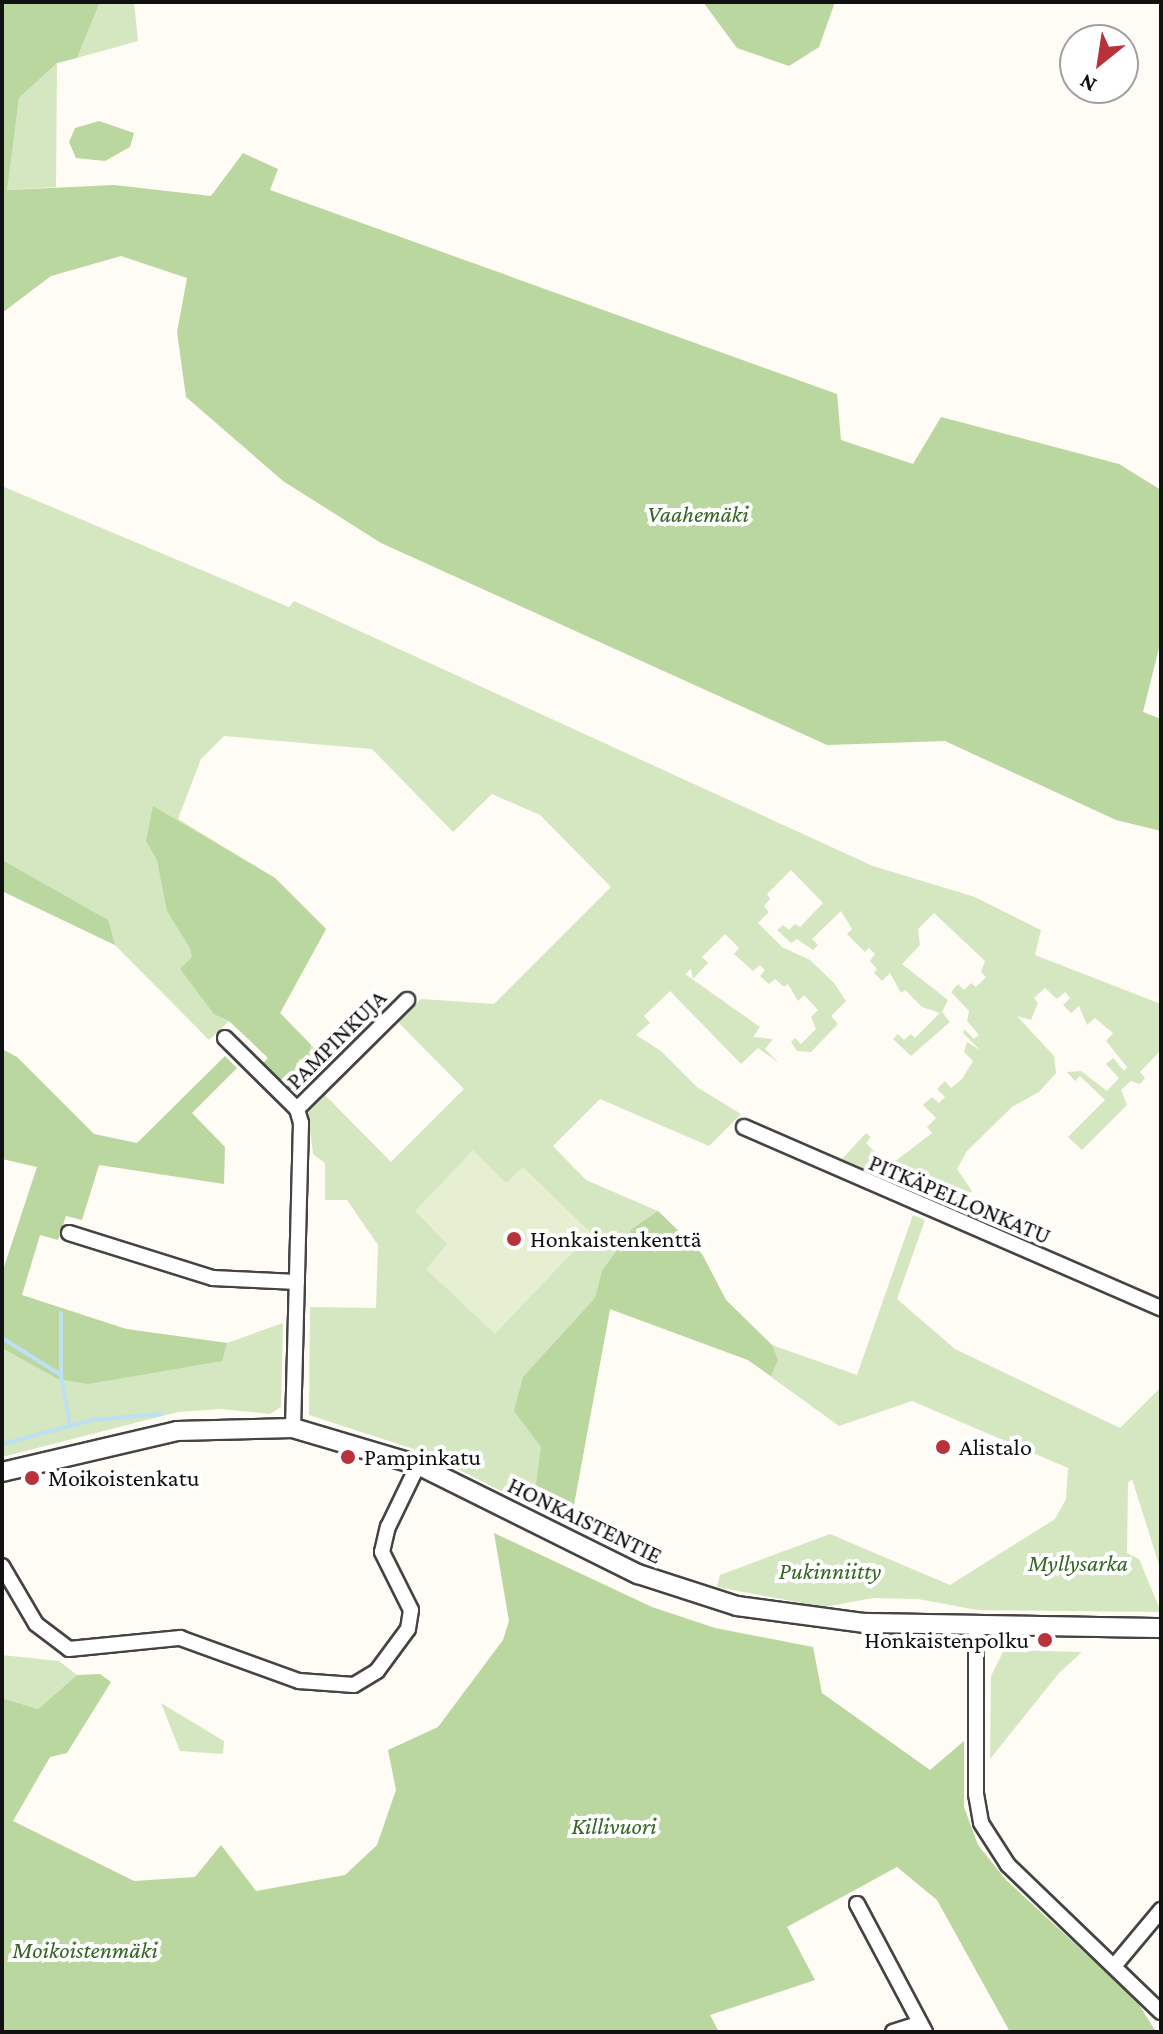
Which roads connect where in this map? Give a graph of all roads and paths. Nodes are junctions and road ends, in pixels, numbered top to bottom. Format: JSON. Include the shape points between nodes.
{"nodes":[{"id":1,"x":407,"y":1000,"type":"dead end"},
{"id":2,"x":225,"y":1038,"type":"dead end"},
{"id":3,"x":297,"y":1109,"type":"junction"},
{"id":4,"x":744,"y":1127,"type":"dead end"},
{"id":5,"x":69,"y":1233,"type":"dead end"},
{"id":6,"x":297,"y":1282,"type":"junction"},
{"id":7,"x":1161,"y":1308,"type":"edge"},
{"id":8,"x":293,"y":1428,"type":"junction"},
{"id":9,"x":418,"y":1465,"type":"junction"},
{"id":10,"x":2,"y":1472,"type":"edge"},
{"id":11,"x":2,"y":1566,"type":"edge"},
{"id":12,"x":976,"y":1624,"type":"junction"},
{"id":13,"x":1161,"y":1628,"type":"edge"},
{"id":14,"x":857,"y":1904,"type":"dead end"},
{"id":15,"x":1161,"y":1910,"type":"edge"},
{"id":16,"x":1115,"y":1965,"type":"junction"},
{"id":17,"x":1161,"y":2012,"type":"edge"},
{"id":18,"x":922,"y":2028,"type":"edge"},
{"id":19,"x":893,"y":2032,"type":"edge"}],
"edges":[{"from":1,"to":3,"type":"street","name":"PAMPINKUJA"},
{"from":2,"to":3,"type":"street"},
{"from":3,"to":6,"type":"street"},
{"from":4,"to":7,"type":"street","name":"PITKÄPELLONKATU"},
{"from":5,"to":6,"type":"street","via":[[213,1278]]},
{"from":6,"to":8,"type":"street"},
{"from":8,"to":9,"type":"street","name":"HONKAISTENTIE"},
{"from":8,"to":10,"type":"street","name":"HONKAISTENTIE","via":[[177,1431]]},
{"from":9,"to":11,"type":"street","via":[[388,1527],[382,1552],[387,1571],[411,1610],[408,1629],[377,1671],[354,1685],[299,1681],[180,1638],[69,1649],[36,1624]]},
{"from":9,"to":12,"type":"street","name":"HONKAISTENTIE","via":[[638,1574],[714,1600],[816,1620]]},
{"from":12,"to":13,"type":"street","name":"HONKAISTENTIE"},
{"from":12,"to":16,"type":"street","via":[[976,1794],[981,1823],[1008,1865]]},
{"from":14,"to":18,"type":"street"},
{"from":15,"to":16,"type":"street"},
{"from":16,"to":17,"type":"street"},
{"from":18,"to":19,"type":"street"}]}
